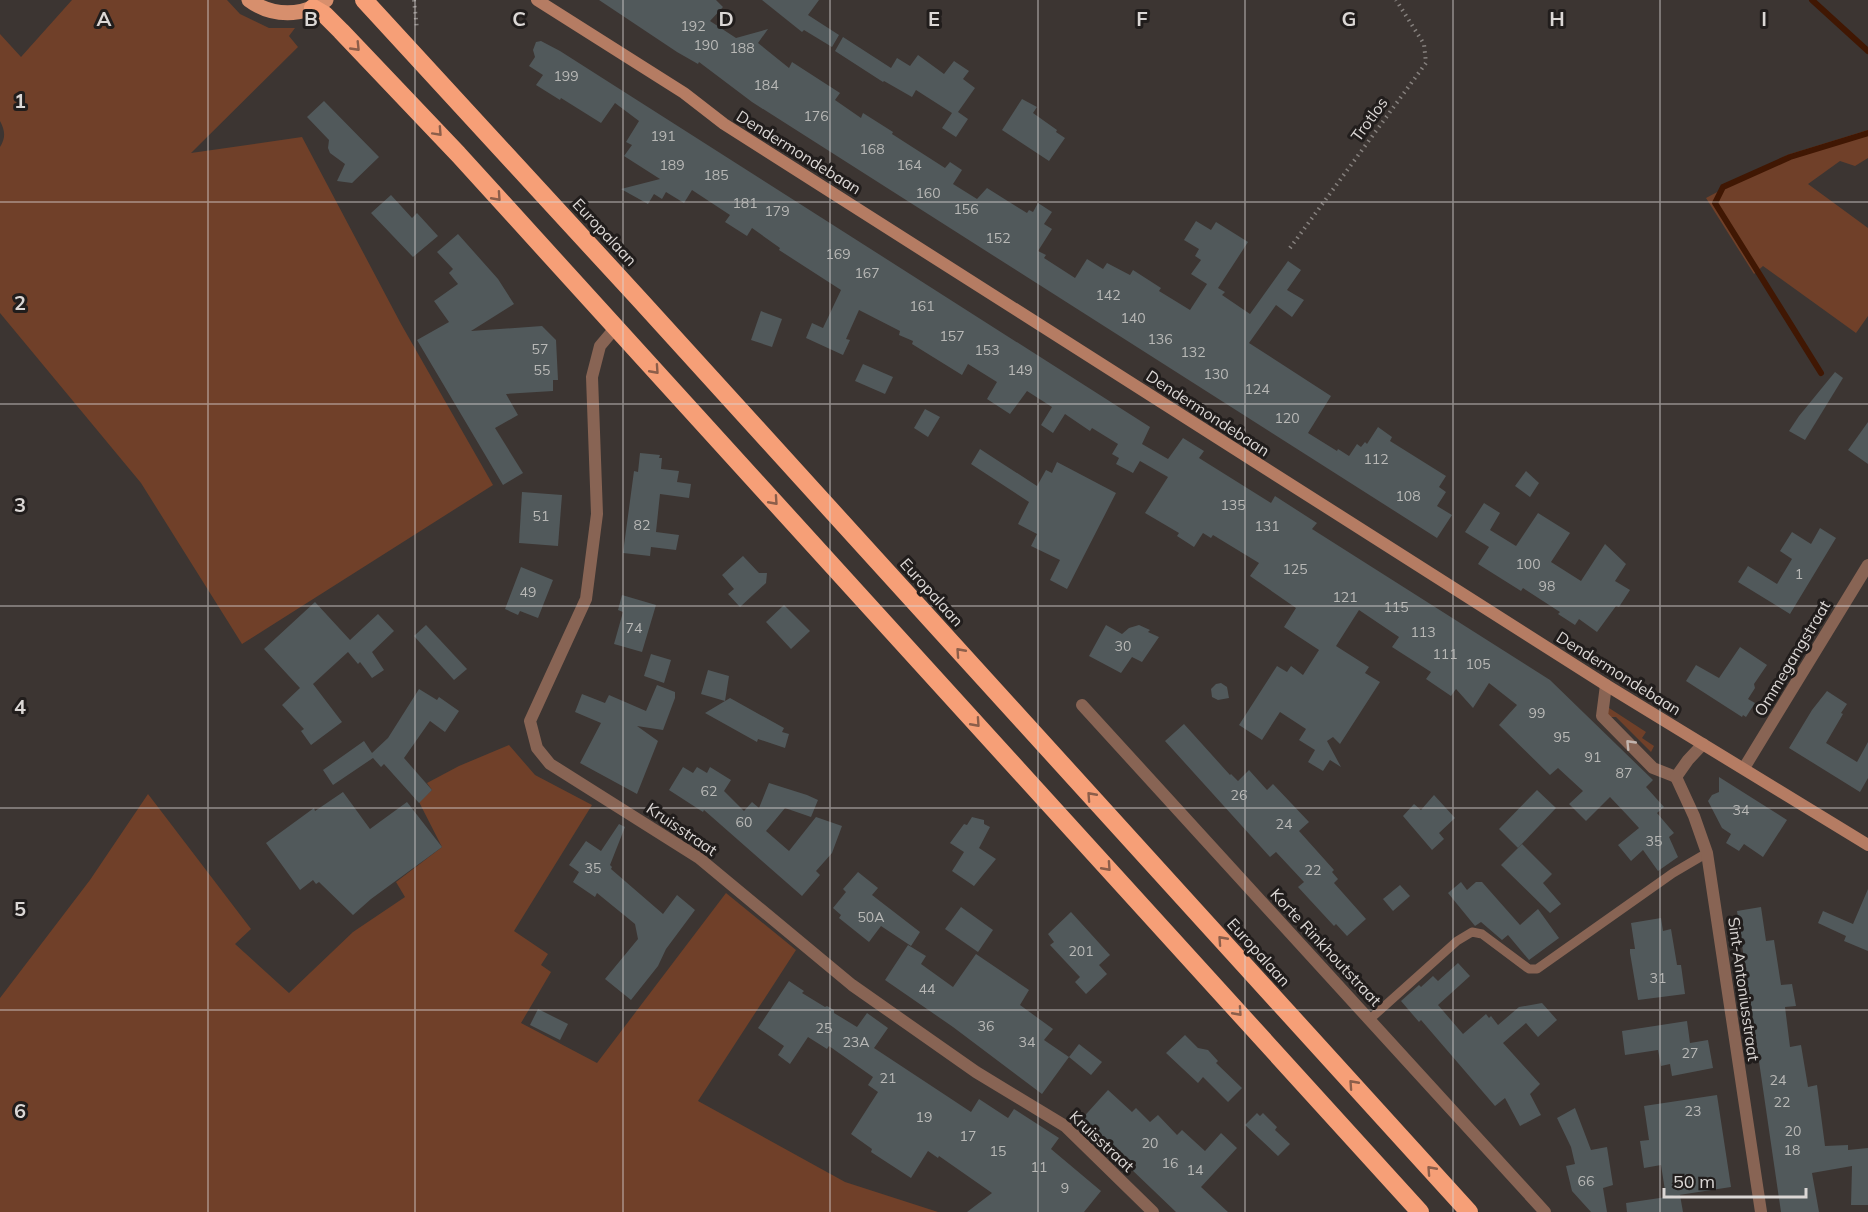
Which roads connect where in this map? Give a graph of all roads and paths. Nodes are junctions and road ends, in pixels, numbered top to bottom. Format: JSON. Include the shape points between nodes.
{"nodes":[{"id":1,"x":249,"y":0,"type":"edge"},
{"id":2,"x":364,"y":0,"type":"edge"},
{"id":3,"x":414,"y":0,"type":"edge"},
{"id":4,"x":537,"y":0,"type":"edge"},
{"id":5,"x":1396,"y":0,"type":"edge"},
{"id":6,"x":319,"y":4,"type":"edge"},
{"id":7,"x":417,"y":30,"type":"dead end"},
{"id":8,"x":1290,"y":248,"type":"dead end"},
{"id":9,"x":616,"y":327,"type":"junction"},
{"id":10,"x":1868,"y":565,"type":"edge"},
{"id":11,"x":1606,"y":685,"type":"junction"},
{"id":12,"x":1082,"y":705,"type":"dead end"},
{"id":13,"x":1703,"y":744,"type":"junction"},
{"id":14,"x":1744,"y":768,"type":"junction"},
{"id":15,"x":1676,"y":777,"type":"junction"},
{"id":16,"x":1868,"y":845,"type":"edge"},
{"id":17,"x":1707,"y":853,"type":"junction"},
{"id":18,"x":1370,"y":1019,"type":"junction"},
{"id":19,"x":1153,"y":1212,"type":"edge"},
{"id":20,"x":1420,"y":1212,"type":"edge"},
{"id":21,"x":1469,"y":1212,"type":"edge"},
{"id":22,"x":1545,"y":1212,"type":"edge"},
{"id":23,"x":1761,"y":1212,"type":"edge"}],
"edges":[{"from":1,"to":6,"type":"main road","via":[[268,10],[290,13]]},
{"from":21,"to":2,"type":"highway","name":"Europalaan","one_way":true},
{"from":3,"to":7,"type":"path"},
{"from":4,"to":11,"type":"street","name":"Dendermondebaan","via":[[684,93],[744,137]]},
{"from":5,"to":8,"type":"path","name":"Trotlos","via":[[1424,44],[1426,63]]},
{"from":6,"to":9,"type":"highway","one_way":true,"via":[[325,15]]},
{"from":9,"to":19,"type":"street","name":"Kruisstraat","via":[[600,346],[592,378],[597,514],[586,599],[530,722],[537,748],[550,764],[699,858],[852,985],[976,1072],[1065,1126]]},
{"from":9,"to":20,"type":"highway","one_way":true},
{"from":10,"to":14,"type":"street","name":"Ommegangstraat"},
{"from":11,"to":13,"type":"street","name":"Dendermondebaan"},
{"from":15,"to":11,"type":"street","one_way":true,"via":[[1653,768],[1602,716]]},
{"from":12,"to":18,"type":"street","name":"Korte Rinkhoutstraat"},
{"from":13,"to":14,"type":"street","name":"Dendermondebaan"},
{"from":13,"to":15,"type":"street"},
{"from":14,"to":16,"type":"street","name":"Dendermondebaan"},
{"from":15,"to":17,"type":"street","name":"Sint-Antoniusstraat"},
{"from":17,"to":18,"type":"lane","via":[[1537,969],[1530,969],[1482,934],[1472,932]]},
{"from":17,"to":23,"type":"street","name":"Sint-Antoniusstraat"},
{"from":18,"to":22,"type":"street","name":"Korte Rinkhoutstraat"}]}
